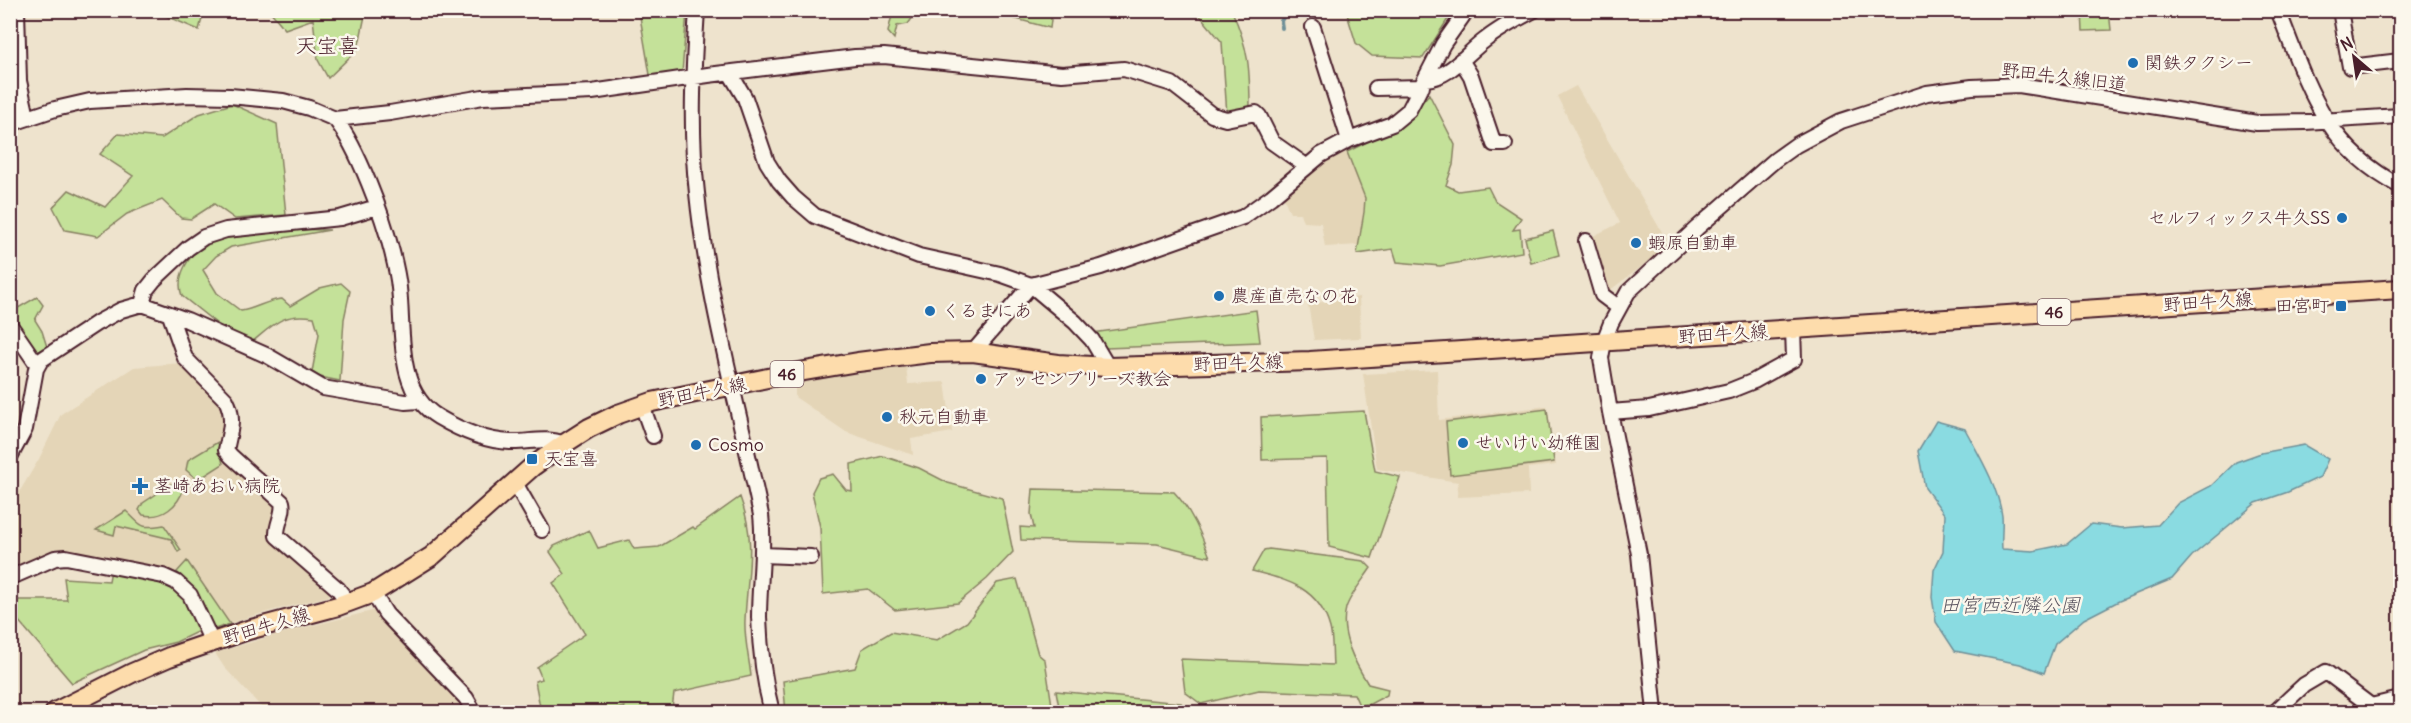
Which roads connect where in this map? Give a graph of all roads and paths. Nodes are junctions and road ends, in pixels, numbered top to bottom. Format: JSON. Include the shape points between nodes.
{"nodes":[{"id":1,"x":17,"y":10,"type":"edge"},
{"id":2,"x":697,"y":10,"type":"edge"},
{"id":3,"x":1467,"y":10,"type":"edge"},
{"id":4,"x":1534,"y":10,"type":"edge"},
{"id":5,"x":2278,"y":10,"type":"edge"},
{"id":6,"x":2340,"y":10,"type":"edge"},
{"id":7,"x":1313,"y":27,"type":"dead end"},
{"id":8,"x":1461,"y":60,"type":"junction"},
{"id":9,"x":2400,"y":61,"type":"edge"},
{"id":10,"x":730,"y":73,"type":"junction"},
{"id":11,"x":692,"y":78,"type":"junction"},
{"id":12,"x":1424,"y":83,"type":"junction"},
{"id":13,"x":1376,"y":88,"type":"dead end"},
{"id":14,"x":2400,"y":116,"type":"edge"},
{"id":15,"x":27,"y":117,"type":"junction"},
{"id":16,"x":335,"y":119,"type":"junction"},
{"id":17,"x":2326,"y":121,"type":"junction"},
{"id":18,"x":10,"y":124,"type":"edge"},
{"id":19,"x":1349,"y":140,"type":"junction"},
{"id":20,"x":1505,"y":144,"type":"dead end"},
{"id":21,"x":1306,"y":166,"type":"junction"},
{"id":22,"x":2400,"y":186,"type":"edge"},
{"id":23,"x":377,"y":207,"type":"junction"},
{"id":24,"x":1586,"y":241,"type":"dead end"},
{"id":25,"x":1031,"y":285,"type":"junction"},
{"id":26,"x":2400,"y":289,"type":"edge"},
{"id":27,"x":142,"y":304,"type":"junction"},
{"id":28,"x":1618,"y":307,"type":"junction"},
{"id":29,"x":170,"y":315,"type":"junction"},
{"id":30,"x":10,"y":325,"type":"edge"},
{"id":31,"x":1793,"y":329,"type":"junction"},
{"id":32,"x":1604,"y":341,"type":"junction"},
{"id":33,"x":973,"y":352,"type":"junction"},
{"id":34,"x":39,"y":363,"type":"junction"},
{"id":35,"x":1108,"y":367,"type":"junction"},
{"id":36,"x":732,"y":386,"type":"junction"},
{"id":37,"x":419,"y":401,"type":"junction"},
{"id":38,"x":642,"y":405,"type":"junction"},
{"id":39,"x":1610,"y":412,"type":"junction"},
{"id":40,"x":653,"y":436,"type":"dead end"},
{"id":41,"x":564,"y":444,"type":"junction"},
{"id":42,"x":10,"y":457,"type":"edge"},
{"id":43,"x":514,"y":483,"type":"junction"},
{"id":44,"x":542,"y":530,"type":"dead end"},
{"id":45,"x":763,"y":555,"type":"junction"},
{"id":46,"x":811,"y":557,"type":"dead end"},
{"id":47,"x":10,"y":574,"type":"edge"},
{"id":48,"x":373,"y":593,"type":"junction"},
{"id":49,"x":349,"y":603,"type":"junction"},
{"id":50,"x":212,"y":642,"type":"junction"},
{"id":51,"x":2400,"y":699,"type":"edge"},
{"id":52,"x":56,"y":712,"type":"edge"},
{"id":53,"x":474,"y":712,"type":"edge"},
{"id":54,"x":772,"y":712,"type":"edge"},
{"id":55,"x":1655,"y":712,"type":"edge"},
{"id":56,"x":2275,"y":712,"type":"edge"}],
"edges":[{"from":1,"to":15,"type":"street","via":[[19,81]]},
{"from":2,"to":11,"type":"street"},
{"from":3,"to":12,"type":"street","via":[[1443,44]]},
{"from":4,"to":8,"type":"street","via":[[1485,39]]},
{"from":5,"to":17,"type":"street"},
{"from":6,"to":9,"type":"street","via":[[2350,67]]},
{"from":7,"to":19,"type":"street"},
{"from":8,"to":12,"type":"street","via":[[1439,78]]},
{"from":8,"to":20,"type":"street","via":[[1471,76],[1494,144]]},
{"from":10,"to":11,"type":"street"},
{"from":10,"to":21,"type":"street","via":[[884,56],[1052,73],[1124,69],[1172,84],[1212,116],[1256,113],[1272,142]]},
{"from":10,"to":25,"type":"street","via":[[745,98],[767,162],[779,182],[815,216],[919,256]]},
{"from":11,"to":16,"type":"street","via":[[592,92],[483,97]]},
{"from":11,"to":36,"type":"street","via":[[699,215]]},
{"from":12,"to":13,"type":"street"},
{"from":12,"to":19,"type":"street","via":[[1403,116],[1378,131]]},
{"from":14,"to":17,"type":"street","name":"野田牛久線旧道"},
{"from":15,"to":16,"type":"street","via":[[90,101],[231,96],[283,101]]},
{"from":15,"to":18,"type":"street"},
{"from":16,"to":23,"type":"street"},
{"from":17,"to":22,"type":"street","via":[[2358,158]]},
{"from":17,"to":28,"type":"street","name":"野田牛久線旧道","via":[[2257,123],[2019,85],[1927,93],[1841,121],[1796,145],[1642,278]]},
{"from":19,"to":21,"type":"street"},
{"from":21,"to":25,"type":"street","via":[[1243,218],[1101,267]]},
{"from":23,"to":27,"type":"street","via":[[340,218],[226,230],[204,237],[154,280]]},
{"from":23,"to":37,"type":"street","via":[[392,252],[399,286],[404,355]]},
{"from":24,"to":28,"type":"street","via":[[1602,295]]},
{"from":25,"to":33,"type":"street"},
{"from":25,"to":35,"type":"street","via":[[1092,340]]},
{"from":26,"to":31,"type":"main road","name":"野田牛久線","number":"46","via":[[1885,329]]},
{"from":27,"to":29,"type":"street"},
{"from":27,"to":34,"type":"street","via":[[96,322]]},
{"from":28,"to":32,"type":"street","name":"野田牛久線旧道"},
{"from":29,"to":37,"type":"street","via":[[268,356],[323,388]]},
{"from":29,"to":49,"type":"street","via":[[185,358],[230,408],[232,421],[226,450],[282,502],[278,536]]},
{"from":30,"to":34,"type":"street"},
{"from":31,"to":32,"type":"main road","name":"野田牛久線","number":"46"},
{"from":31,"to":39,"type":"street","via":[[1794,359],[1754,381],[1685,402]]},
{"from":32,"to":35,"type":"main road","name":"野田牛久線","number":"46","via":[[1310,361]]},
{"from":32,"to":39,"type":"street","via":[[1601,358]]},
{"from":33,"to":35,"type":"main road","name":"野田牛久線","number":"46"},
{"from":33,"to":36,"type":"main road","name":"野田牛久線","number":"46","via":[[858,362]]},
{"from":34,"to":42,"type":"street","via":[[25,429]]},
{"from":36,"to":38,"type":"main road","name":"野田牛久線","number":"46"},
{"from":36,"to":45,"type":"street","via":[[761,515]]},
{"from":37,"to":41,"type":"street","via":[[439,417],[487,439],[550,439]]},
{"from":38,"to":40,"type":"street"},
{"from":38,"to":41,"type":"main road","name":"野田牛久線","number":"46","via":[[589,428]]},
{"from":39,"to":55,"type":"street","via":[[1640,554]]},
{"from":41,"to":43,"type":"main road","name":"野田牛久線","number":"46"},
{"from":43,"to":44,"type":"street"},
{"from":43,"to":48,"type":"main road","name":"野田牛久線","number":"46","via":[[432,556]]},
{"from":45,"to":46,"type":"street"},
{"from":45,"to":54,"type":"street","via":[[760,639]]},
{"from":47,"to":50,"type":"street","via":[[66,557],[163,576],[186,589]]},
{"from":48,"to":49,"type":"main road","name":"野田牛久線","number":"46"},
{"from":48,"to":53,"type":"street","via":[[386,614],[466,698]]},
{"from":49,"to":50,"type":"main road","name":"野田牛久線","number":"46"},
{"from":50,"to":52,"type":"main road","name":"野田牛久線","number":"46","via":[[132,673]]},
{"from":51,"to":56,"type":"street","via":[[2371,706],[2326,672],[2304,685]]}]}
